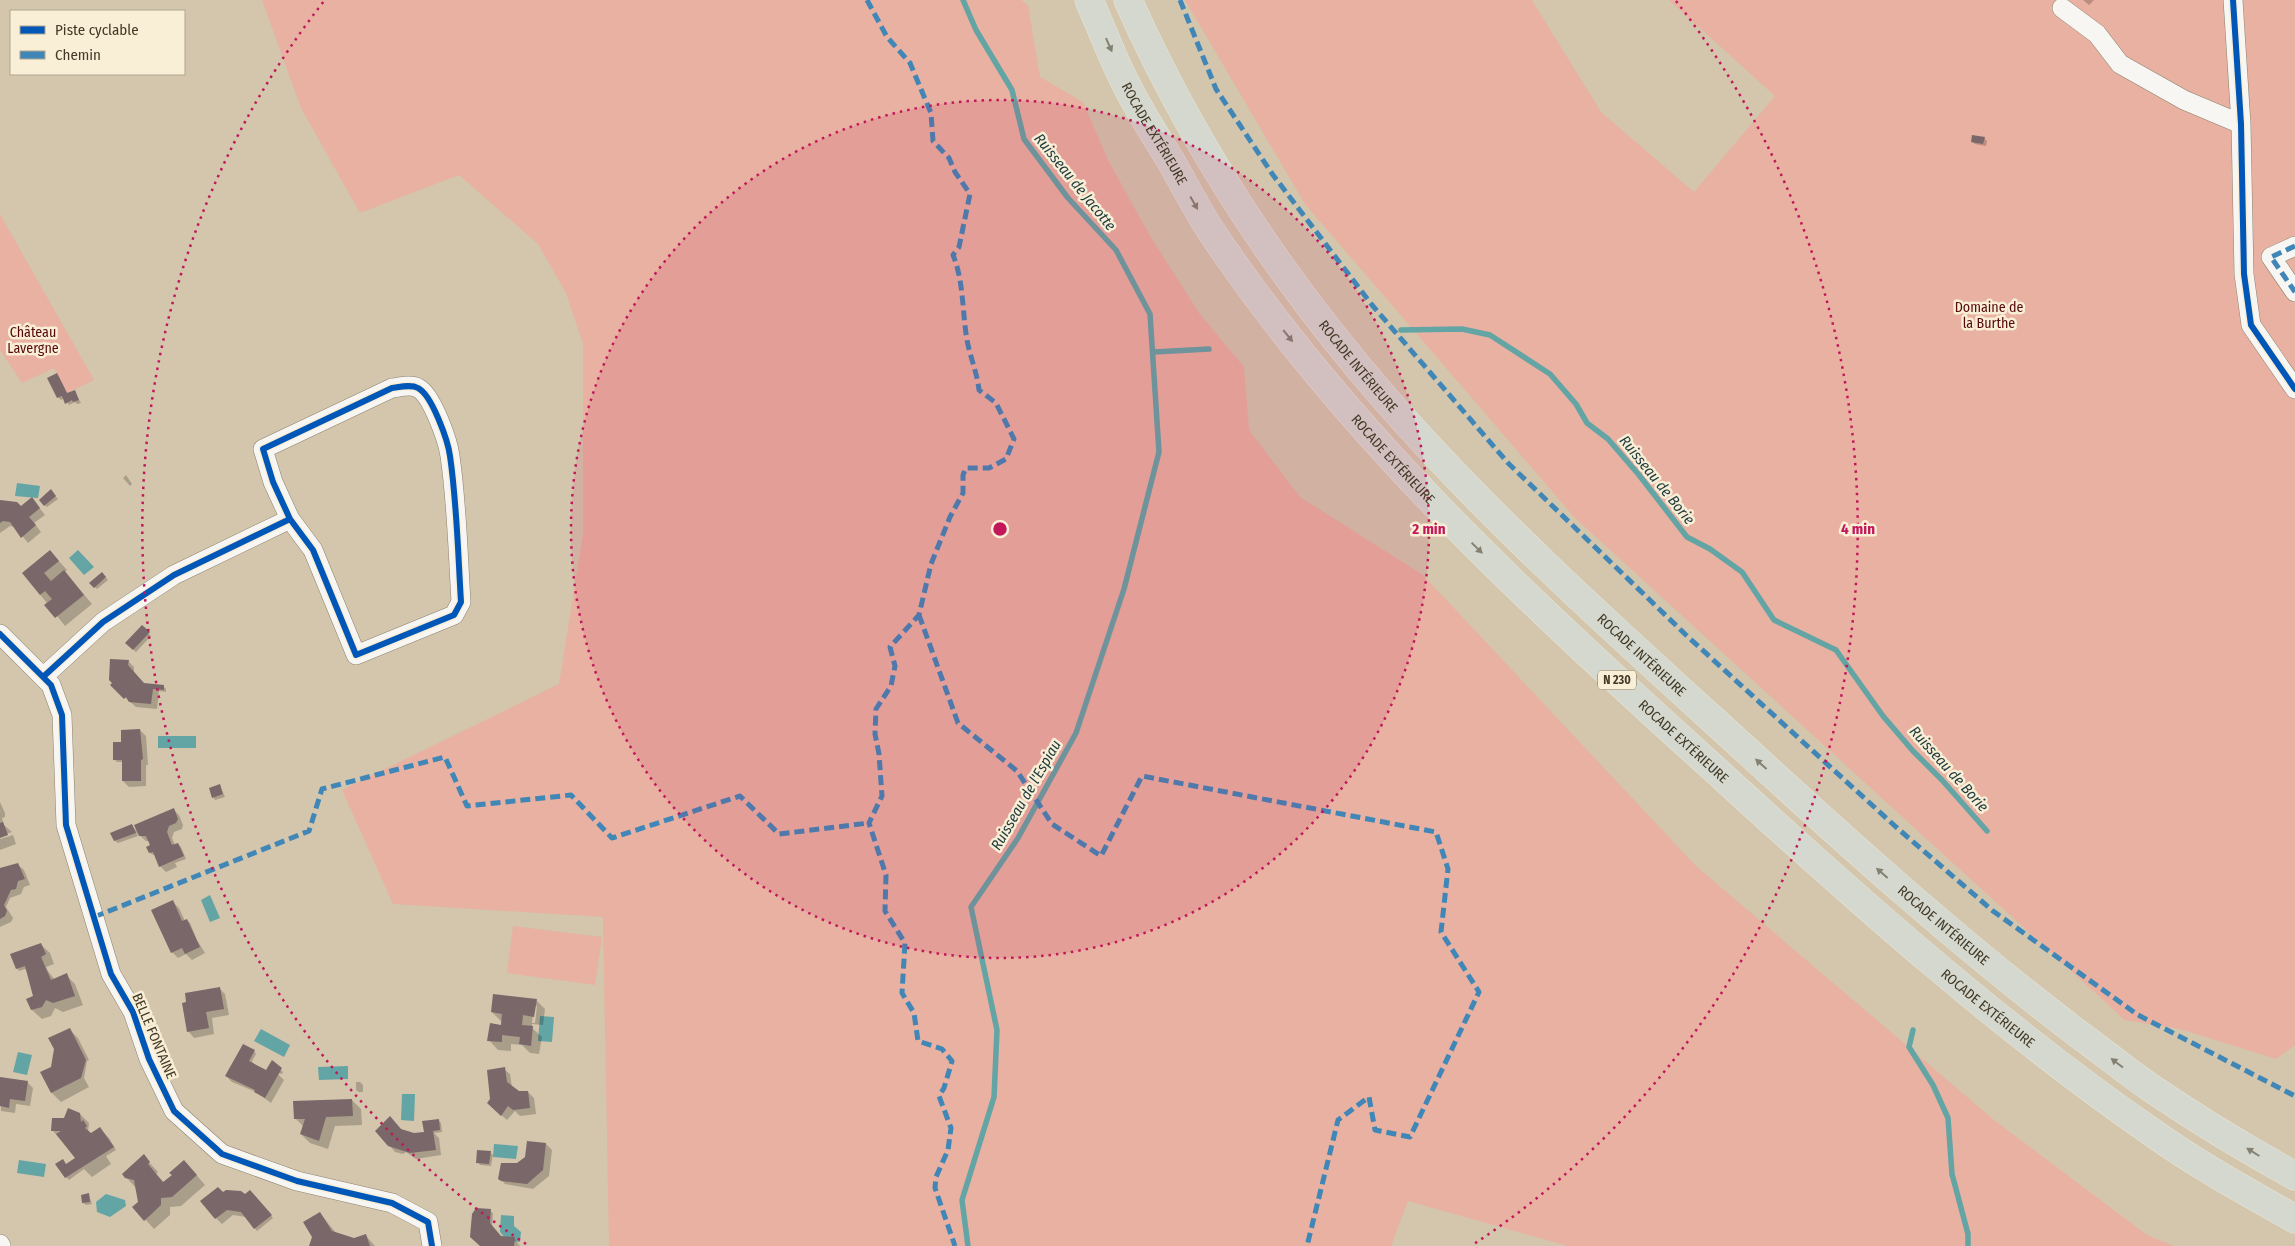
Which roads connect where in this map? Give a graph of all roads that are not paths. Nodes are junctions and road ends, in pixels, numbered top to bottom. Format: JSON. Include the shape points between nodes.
{"nodes":[{"id":1,"x":1089,"y":0,"type":"edge"},
{"id":2,"x":1128,"y":0,"type":"edge"},
{"id":3,"x":2233,"y":0,"type":"edge"},
{"id":4,"x":2062,"y":8,"type":"dead end"},
{"id":5,"x":2241,"y":124,"type":"junction"},
{"id":6,"x":2295,"y":246,"type":"edge"},
{"id":7,"x":2295,"y":292,"type":"edge"},
{"id":8,"x":2295,"y":389,"type":"edge"},
{"id":9,"x":290,"y":519,"type":"junction"},
{"id":10,"x":0,"y":634,"type":"edge"},
{"id":11,"x":43,"y":677,"type":"junction"},
{"id":12,"x":2295,"y":1176,"type":"edge"},
{"id":13,"x":2295,"y":1219,"type":"edge"},
{"id":14,"x":432,"y":1246,"type":"edge"}],
"edges":[{"from":1,"to":13,"type":"highway","name":"ROCADE EXTÉRIEURE","number":"N 230","one_way":true,"via":[[1127,86],[1210,229],[1273,318],[1371,438],[1464,536],[1561,630],[1863,905],[1995,1015],[2157,1136]]},
{"from":12,"to":2,"type":"highway","name":"ROCADE INTÉRIEURE","number":"N 230","one_way":true,"via":[[2150,1088],[2012,983],[1842,838],[1591,609],[1487,506],[1387,401],[1305,300],[1255,231],[1222,181],[1156,64]]},
{"from":3,"to":5,"type":"street"},
{"from":4,"to":5,"type":"street","via":[[2097,34],[2120,64],[2184,100]]},
{"from":5,"to":8,"type":"street","via":[[2244,274],[2251,325]]},
{"from":6,"to":7,"type":"street","via":[[2272,257]]},
{"from":9,"to":9,"type":"street","via":[[313,550],[356,655],[454,615],[461,602],[450,454],[439,421],[426,395],[418,388],[392,388],[263,449]]},
{"from":9,"to":11,"type":"street","via":[[174,575],[103,622]]},
{"from":10,"to":11,"type":"street","name":"BELLE FONTAINE"},
{"from":11,"to":14,"type":"street","name":"BELLE FONTAINE","via":[[51,685],[62,715],[66,825],[111,974],[133,1012],[149,1059],[174,1111],[222,1154],[297,1181],[392,1203],[428,1222]]}]}
